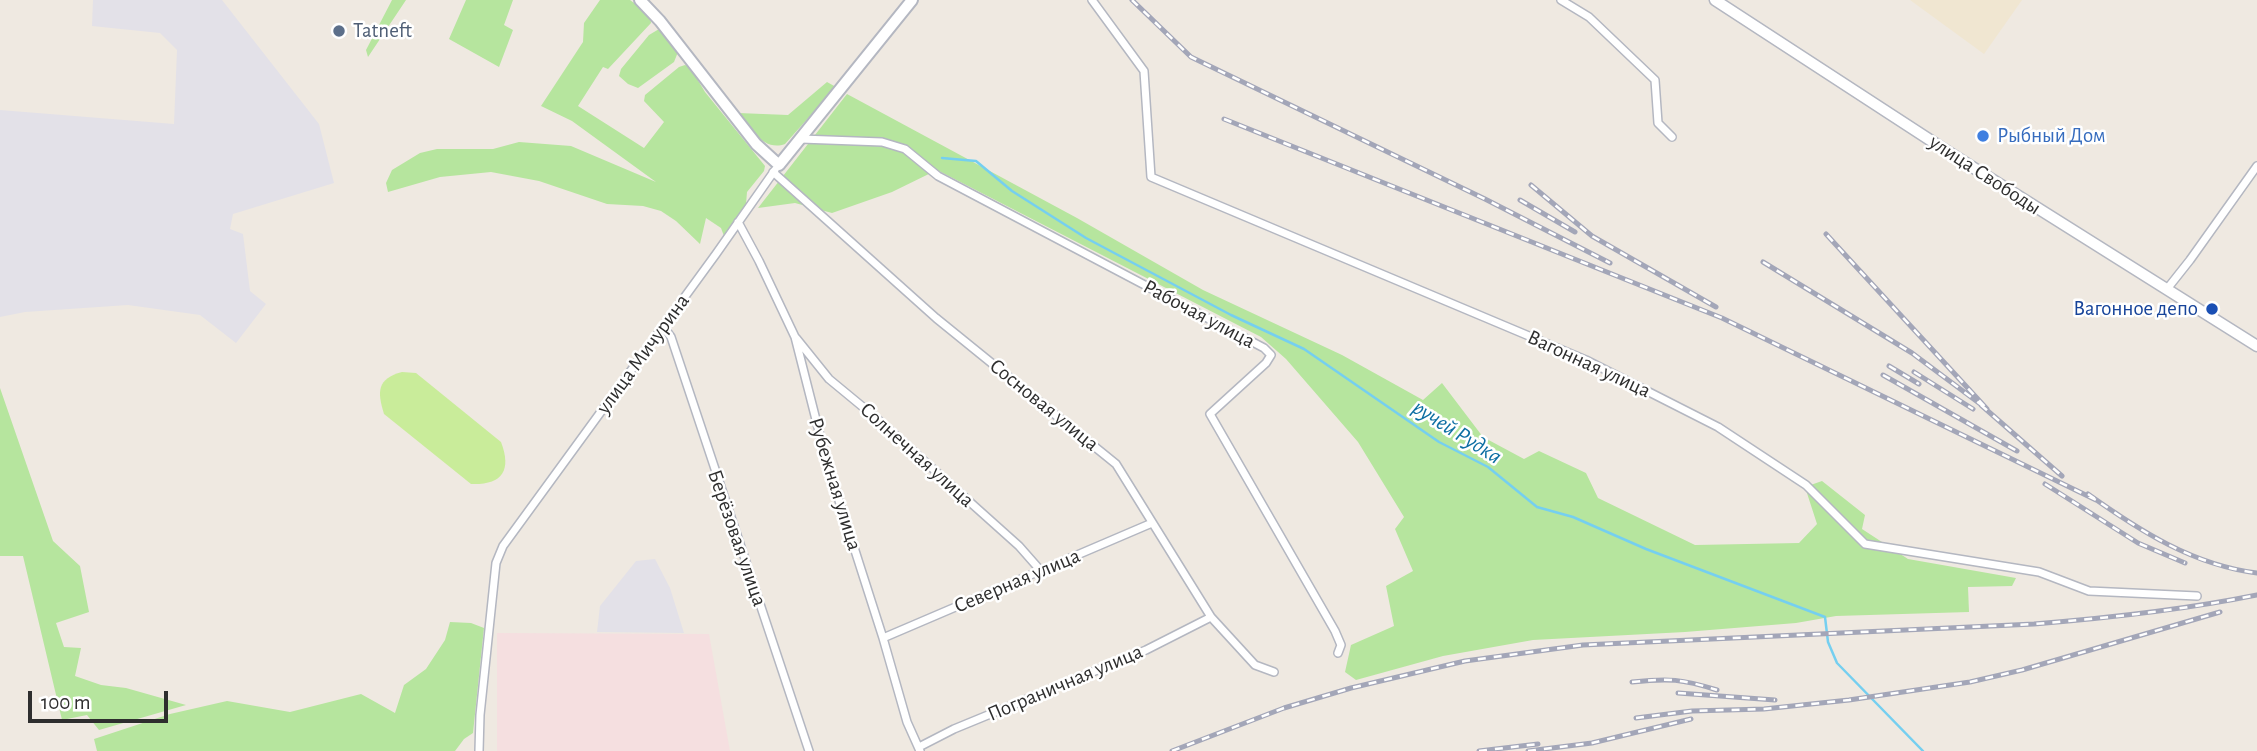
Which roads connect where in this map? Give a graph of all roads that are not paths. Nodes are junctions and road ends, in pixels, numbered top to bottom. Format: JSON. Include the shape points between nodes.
{"nodes":[{"id":1,"x":640,"y":0,"type":"edge"},
{"id":2,"x":912,"y":0,"type":"edge"},
{"id":3,"x":1092,"y":0,"type":"edge"},
{"id":4,"x":1561,"y":0,"type":"edge"},
{"id":5,"x":1715,"y":0,"type":"edge"},
{"id":6,"x":1672,"y":137,"type":"dead end"},
{"id":7,"x":801,"y":139,"type":"junction"},
{"id":8,"x":2257,"y":166,"type":"edge"},
{"id":9,"x":776,"y":168,"type":"junction"},
{"id":10,"x":738,"y":222,"type":"junction"},
{"id":11,"x":2166,"y":289,"type":"junction"},
{"id":12,"x":663,"y":326,"type":"junction"},
{"id":13,"x":795,"y":337,"type":"junction"},
{"id":14,"x":2257,"y":346,"type":"edge"},
{"id":15,"x":1152,"y":523,"type":"junction"},
{"id":16,"x":1041,"y":571,"type":"junction"},
{"id":17,"x":2197,"y":596,"type":"dead end"},
{"id":18,"x":1211,"y":617,"type":"junction"},
{"id":19,"x":883,"y":638,"type":"junction"},
{"id":20,"x":1338,"y":653,"type":"dead end"},
{"id":21,"x":1274,"y":672,"type":"dead end"},
{"id":22,"x":920,"y":749,"type":"edge"},
{"id":23,"x":479,"y":751,"type":"edge"},
{"id":24,"x":809,"y":751,"type":"edge"}],
"edges":[{"from":1,"to":9,"type":"main road"},
{"from":2,"to":7,"type":"main road","name":"улица Мичурина"},
{"from":3,"to":17,"type":"street","name":"Вагонная улица","via":[[1144,71],[1151,177],[1586,359],[1718,427],[1806,485],[1865,544],[2039,572],[2089,591]]},
{"from":4,"to":6,"type":"street","via":[[1589,17],[1655,80],[1658,124]]},
{"from":5,"to":11,"type":"street","name":"улица Свободы"},
{"from":7,"to":9,"type":"main road","name":"улица Мичурина"},
{"from":7,"to":20,"type":"street","name":"Рабочая улица","via":[[882,142],[905,149],[938,176],[1264,348],[1271,355],[1266,363],[1210,414],[1335,631],[1341,646]]},
{"from":8,"to":11,"type":"street"},
{"from":9,"to":10,"type":"street","name":"улица Мичурина"},
{"from":9,"to":15,"type":"street","name":"Сосновая улица","via":[[936,318],[1116,464]]},
{"from":10,"to":12,"type":"street","name":"улица Мичурина"},
{"from":10,"to":13,"type":"street","name":"Рубежная улица"},
{"from":11,"to":14,"type":"street","name":"улица Свободы"},
{"from":12,"to":23,"type":"street","name":"улица Мичурина","via":[[503,545],[496,563]]},
{"from":12,"to":24,"type":"street","name":"Берёзовая улица","via":[[671,337]]},
{"from":13,"to":16,"type":"street","name":"Солнечная улица","via":[[829,379],[1019,546]]},
{"from":13,"to":19,"type":"street","name":"Рубежная улица","via":[[827,463]]},
{"from":15,"to":16,"type":"street","name":"Северная улица"},
{"from":15,"to":18,"type":"street","name":"Сосновая улица"},
{"from":16,"to":19,"type":"street","name":"Северная улица"},
{"from":18,"to":21,"type":"street","name":"Сосновая улица","via":[[1255,665]]},
{"from":18,"to":22,"type":"street","name":"Пограничная улица","via":[[1146,650],[954,729]]},
{"from":19,"to":22,"type":"street","name":"Рубежная улица","via":[[907,722]]}]}
